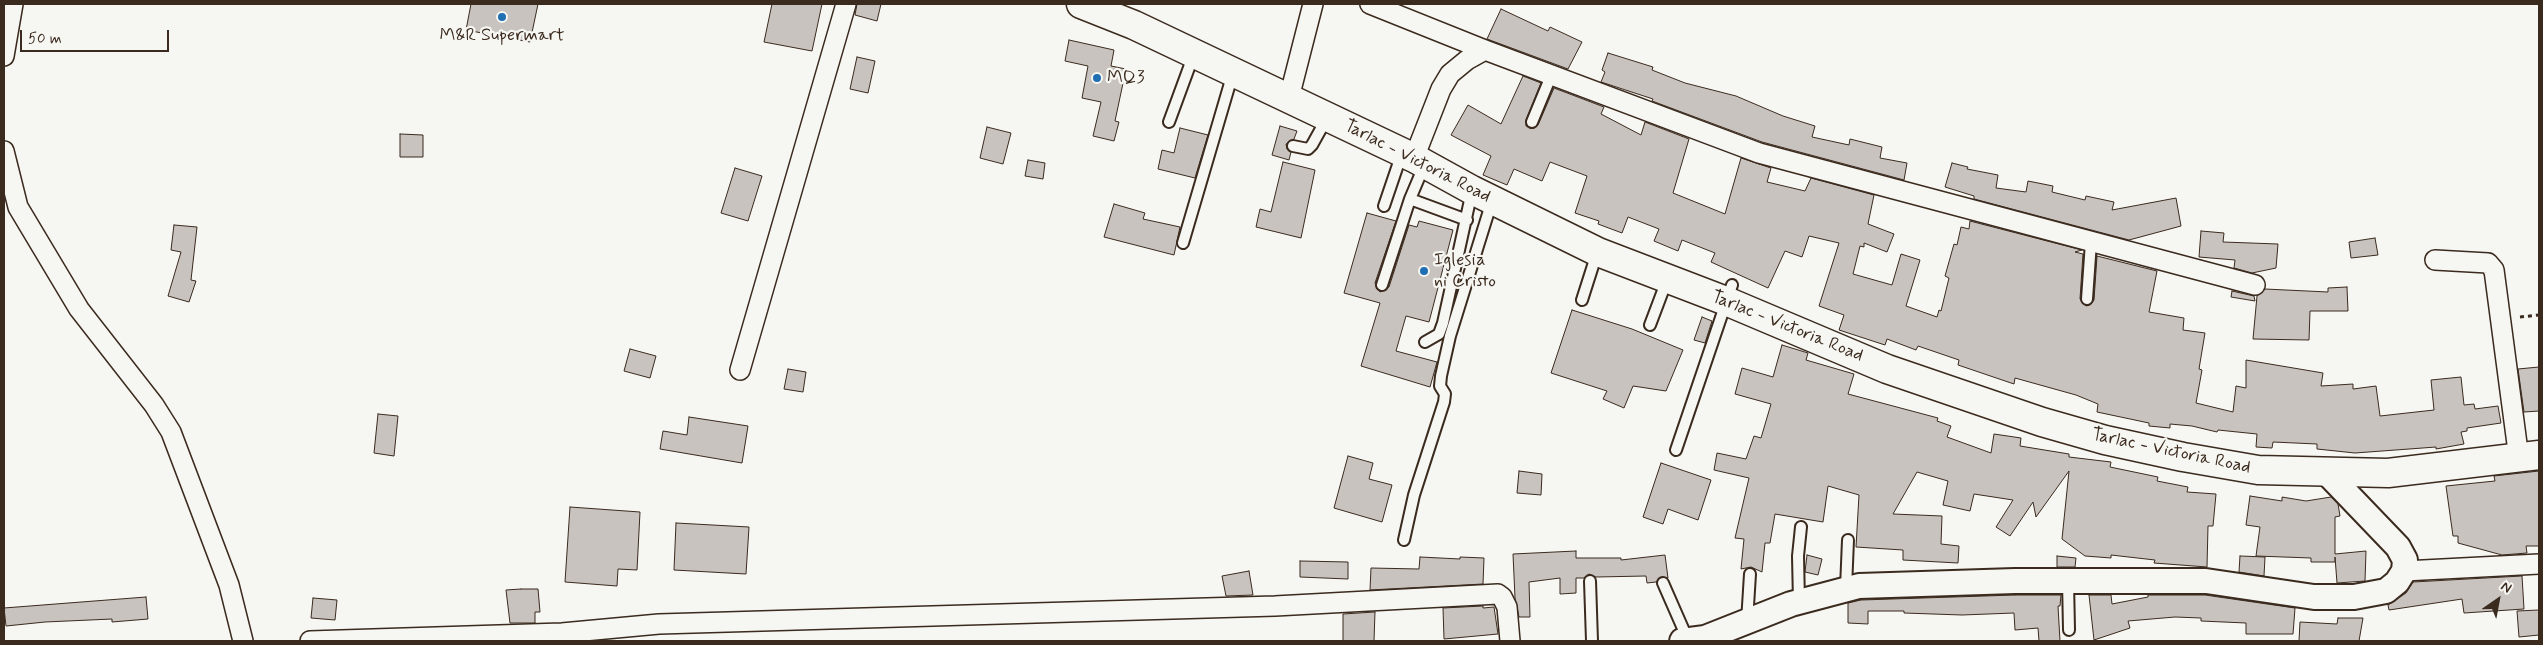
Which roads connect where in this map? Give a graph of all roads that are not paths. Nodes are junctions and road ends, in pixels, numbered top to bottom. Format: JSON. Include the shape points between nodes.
{"nodes":[{"id":1,"x":12,"y":4,"type":"edge"},
{"id":2,"x":846,"y":4,"type":"edge"},
{"id":3,"x":1081,"y":4,"type":"edge"},
{"id":4,"x":1313,"y":4,"type":"edge"},
{"id":5,"x":1370,"y":4,"type":"edge"},
{"id":6,"x":1485,"y":50,"type":"junction"},
{"id":7,"x":1194,"y":53,"type":"junction"},
{"id":8,"x":4,"y":56,"type":"edge"},
{"id":9,"x":1233,"y":72,"type":"junction"},
{"id":10,"x":1551,"y":76,"type":"junction"},
{"id":11,"x":1288,"y":98,"type":"junction"},
{"id":12,"x":1328,"y":117,"type":"junction"},
{"id":13,"x":1169,"y":122,"type":"dead end"},
{"id":14,"x":1532,"y":122,"type":"dead end"},
{"id":15,"x":1293,"y":146,"type":"dead end"},
{"id":16,"x":4,"y":150,"type":"edge"},
{"id":17,"x":1414,"y":158,"type":"junction"},
{"id":18,"x":1482,"y":195,"type":"junction"},
{"id":19,"x":1410,"y":199,"type":"junction"},
{"id":20,"x":1384,"y":206,"type":"dead end"},
{"id":21,"x":1467,"y":220,"type":"junction"},
{"id":22,"x":2091,"y":242,"type":"junction"},
{"id":23,"x":1183,"y":243,"type":"dead end"},
{"id":24,"x":1598,"y":252,"type":"junction"},
{"id":25,"x":2435,"y":260,"type":"dead end"},
{"id":26,"x":1668,"y":279,"type":"junction"},
{"id":27,"x":1382,"y":285,"type":"dead end"},
{"id":28,"x":2255,"y":285,"type":"dead end"},
{"id":29,"x":1729,"y":293,"type":"junction"},
{"id":30,"x":2087,"y":299,"type":"dead end"},
{"id":31,"x":1582,"y":300,"type":"dead end"},
{"id":32,"x":1650,"y":325,"type":"dead end"},
{"id":33,"x":1425,"y":342,"type":"dead end"},
{"id":34,"x":740,"y":370,"type":"dead end"},
{"id":35,"x":1676,"y":450,"type":"dead end"},
{"id":36,"x":2529,"y":457,"type":"edge"},
{"id":37,"x":2327,"y":473,"type":"junction"},
{"id":38,"x":1801,"y":526,"type":"dead end"},
{"id":39,"x":1404,"y":540,"type":"dead end"},
{"id":40,"x":1848,"y":540,"type":"dead end"},
{"id":41,"x":2539,"y":564,"type":"edge"},
{"id":42,"x":2404,"y":571,"type":"junction"},
{"id":43,"x":1750,"y":574,"type":"dead end"},
{"id":44,"x":1590,"y":581,"type":"dead end"},
{"id":45,"x":2068,"y":581,"type":"junction"},
{"id":46,"x":1663,"y":583,"type":"dead end"},
{"id":47,"x":1846,"y":588,"type":"junction"},
{"id":48,"x":1799,"y":602,"type":"junction"},
{"id":49,"x":1746,"y":623,"type":"junction"},
{"id":50,"x":2069,"y":630,"type":"dead end"},
{"id":51,"x":1715,"y":638,"type":"edge"},
{"id":52,"x":243,"y":641,"type":"edge"},
{"id":53,"x":310,"y":641,"type":"edge"},
{"id":54,"x":1510,"y":641,"type":"edge"},
{"id":55,"x":1592,"y":641,"type":"edge"},
{"id":56,"x":1685,"y":641,"type":"edge"}],
"edges":[{"from":1,"to":8,"type":"street"},
{"from":2,"to":34,"type":"street"},
{"from":3,"to":7,"type":"main road","name":"Tarlac - Victoria Road"},
{"from":4,"to":11,"type":"street"},
{"from":5,"to":6,"type":"street"},
{"from":6,"to":10,"type":"street"},
{"from":6,"to":17,"type":"street","via":[[1450,74]]},
{"from":7,"to":9,"type":"main road","name":"Tarlac - Victoria Road"},
{"from":7,"to":13,"type":"lane"},
{"from":9,"to":11,"type":"main road","name":"Tarlac - Victoria Road"},
{"from":9,"to":23,"type":"lane"},
{"from":10,"to":14,"type":"lane"},
{"from":10,"to":22,"type":"street","via":[[1759,153]]},
{"from":11,"to":12,"type":"main road","name":"Tarlac - Victoria Road"},
{"from":12,"to":15,"type":"lane","via":[[1312,146],[1308,149]]},
{"from":12,"to":17,"type":"main road","name":"Tarlac - Victoria Road"},
{"from":16,"to":52,"type":"street","via":[[18,207],[79,309],[154,404],[171,432],[229,585]]},
{"from":17,"to":18,"type":"main road","name":"Tarlac - Victoria Road"},
{"from":17,"to":19,"type":"lane"},
{"from":17,"to":20,"type":"lane"},
{"from":18,"to":21,"type":"lane"},
{"from":18,"to":24,"type":"main road","name":"Tarlac - Victoria Road"},
{"from":18,"to":39,"type":"lane","via":[[1441,376],[1444,402],[1414,495]]},
{"from":19,"to":21,"type":"lane"},
{"from":19,"to":27,"type":"lane"},
{"from":21,"to":33,"type":"lane","via":[[1439,334]]},
{"from":22,"to":28,"type":"street"},
{"from":22,"to":30,"type":"lane"},
{"from":24,"to":26,"type":"main road","name":"Tarlac - Victoria Road"},
{"from":24,"to":31,"type":"lane"},
{"from":25,"to":36,"type":"street","via":[[2488,264],[2494,270]]},
{"from":26,"to":29,"type":"main road","name":"Tarlac - Victoria Road"},
{"from":26,"to":32,"type":"lane"},
{"from":29,"to":35,"type":"lane"},
{"from":29,"to":37,"type":"main road","name":"Tarlac - Victoria Road","via":[[1888,368],[2051,424],[2183,457],[2258,470]]},
{"from":36,"to":37,"type":"main road","name":"Tarlac - Victoria Road","via":[[2388,473]]},
{"from":37,"to":42,"type":"street","via":[[2398,547],[2405,560]]},
{"from":38,"to":48,"type":"lane"},
{"from":40,"to":47,"type":"lane"},
{"from":41,"to":42,"type":"street"},
{"from":42,"to":45,"type":"street","via":[[2386,591],[2354,597],[2314,597],[2206,581]]},
{"from":43,"to":49,"type":"lane"},
{"from":44,"to":55,"type":"lane"},
{"from":45,"to":47,"type":"street"},
{"from":45,"to":50,"type":"lane"},
{"from":46,"to":56,"type":"lane"},
{"from":47,"to":48,"type":"street"},
{"from":48,"to":49,"type":"street"},
{"from":49,"to":51,"type":"street"},
{"from":51,"to":56,"type":"street"},
{"from":53,"to":54,"type":"street","via":[[562,632],[668,624],[1276,606],[1498,594],[1507,607]]}]}
